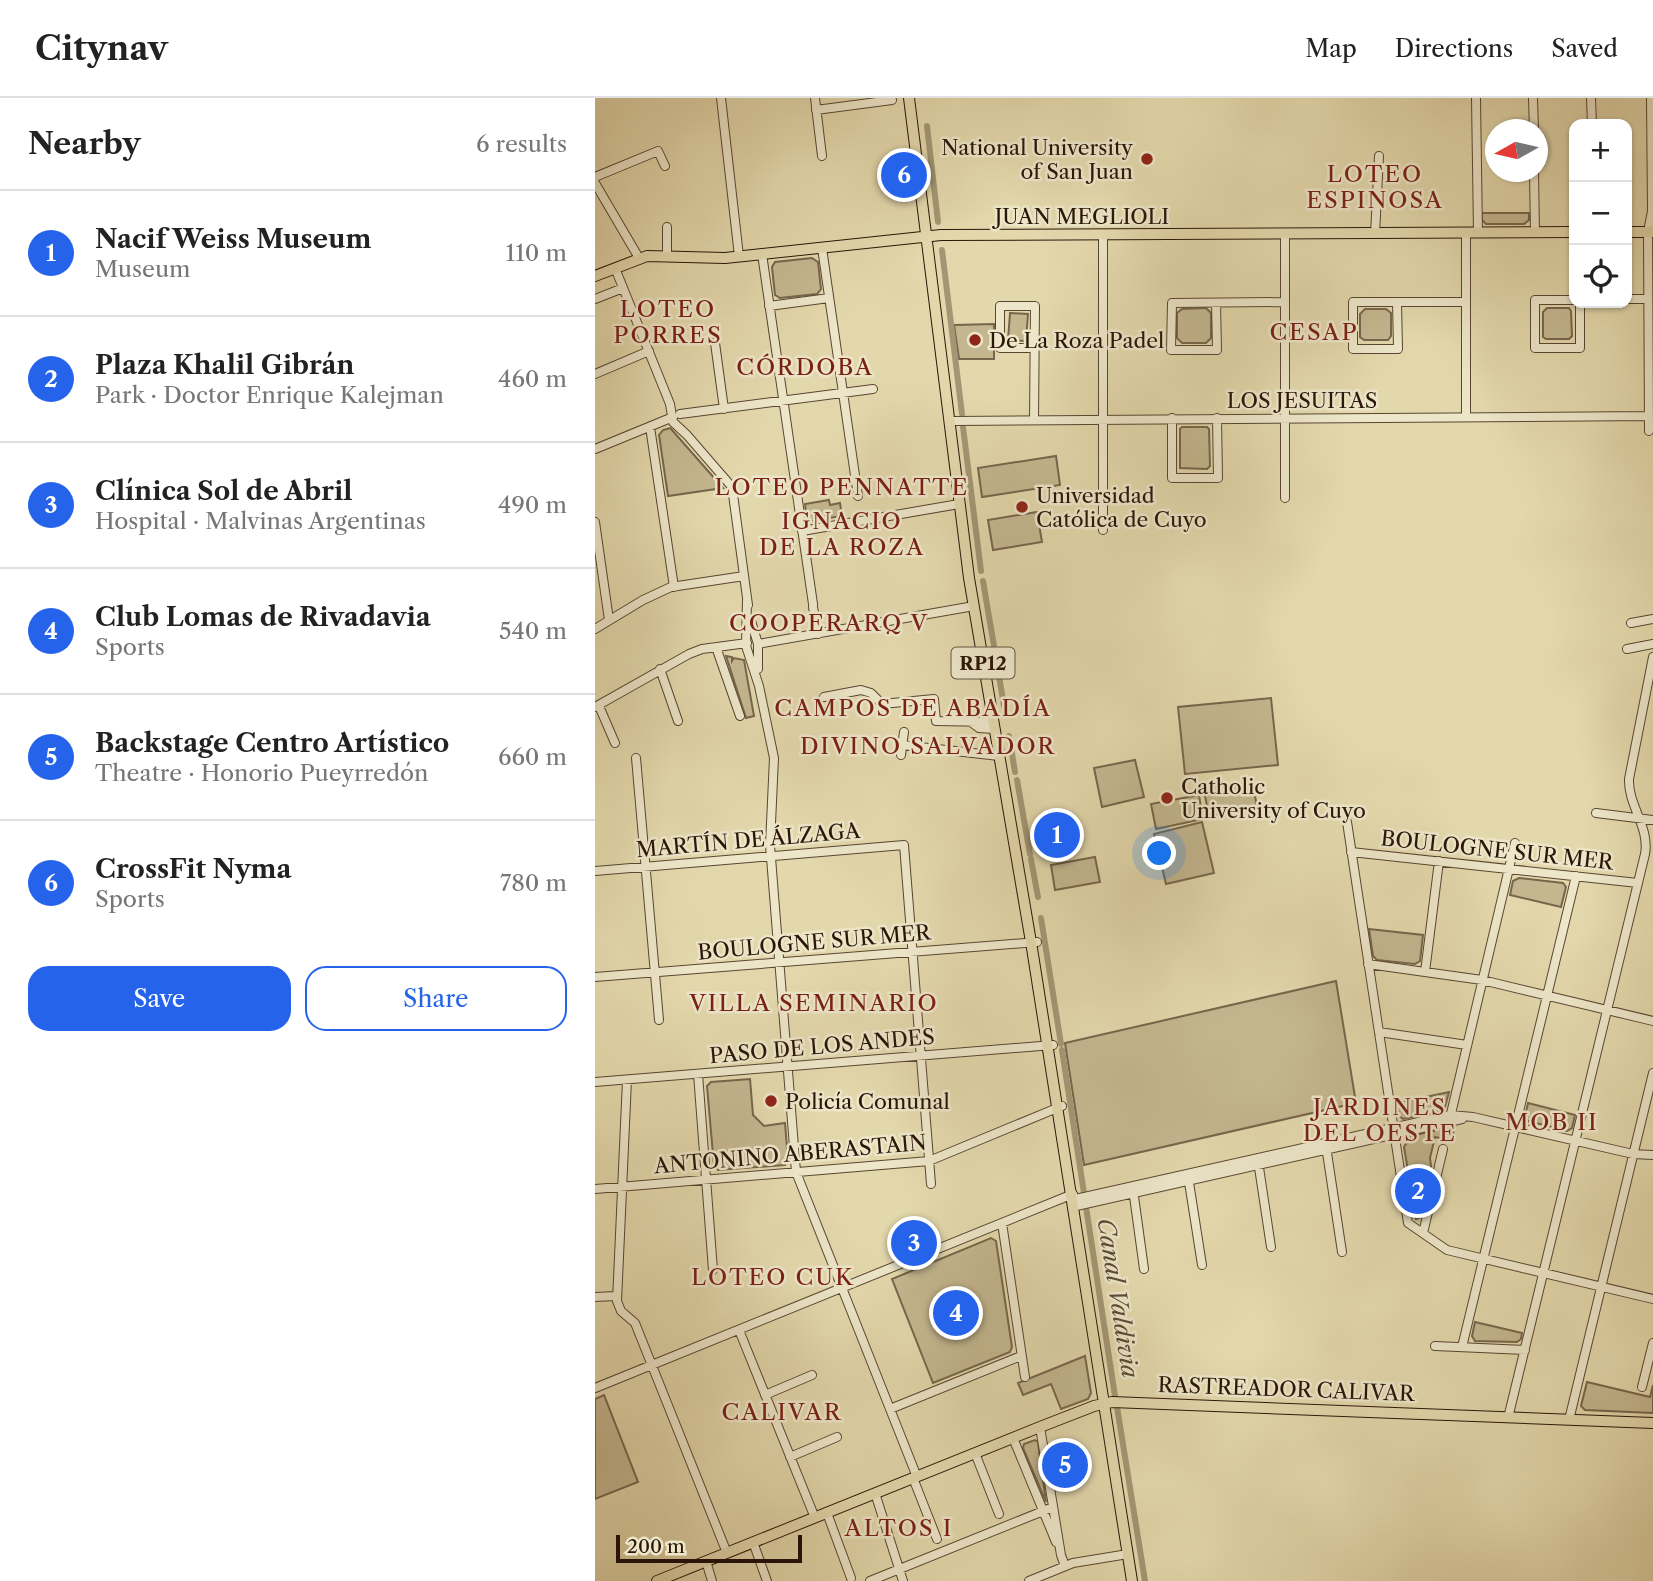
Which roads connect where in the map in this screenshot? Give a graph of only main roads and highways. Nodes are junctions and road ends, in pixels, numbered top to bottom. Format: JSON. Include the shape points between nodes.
{"nodes":[{"id":1,"x":909,"y":98,"type":"edge"},
{"id":2,"x":916,"y":98,"type":"edge"},
{"id":3,"x":1569,"y":232,"type":"edge"},
{"id":4,"x":1632,"y":232,"type":"edge"},
{"id":5,"x":1650,"y":232,"type":"edge"},
{"id":6,"x":929,"y":237,"type":"junction"},
{"id":7,"x":595,"y":276,"type":"edge"},
{"id":8,"x":1034,"y":942,"type":"junction"},
{"id":9,"x":1105,"y":1404,"type":"junction"},
{"id":10,"x":1653,"y":1423,"type":"edge"},
{"id":11,"x":657,"y":1581,"type":"edge"},
{"id":12,"x":1132,"y":1581,"type":"edge"}],
"edges":[{"from":1,"to":6,"type":"main road","number":"RP12"},
{"from":2,"to":6,"type":"main road","number":"RP12"},
{"from":3,"to":6,"type":"main road","name":"JUAN MEGLIOLI"},
{"from":4,"to":5,"type":"main road"},
{"from":6,"to":7,"type":"main road","name":"JUAN MEGLIOLI","via":[[739,256],[639,258]]},
{"from":6,"to":8,"type":"main road","number":"RP12","via":[[975,578]]},
{"from":6,"to":8,"type":"main road","number":"RP12","via":[[974,606]]},
{"from":8,"to":9,"type":"main road","number":"RP12","via":[[1079,1200],[1107,1384]]},
{"from":9,"to":10,"type":"main road","name":"RASTREADOR CALIVAR"},
{"from":9,"to":11,"type":"main road","name":"RASTREADOR CALIVAR"},
{"from":9,"to":12,"type":"main road","number":"RP12"}]}
